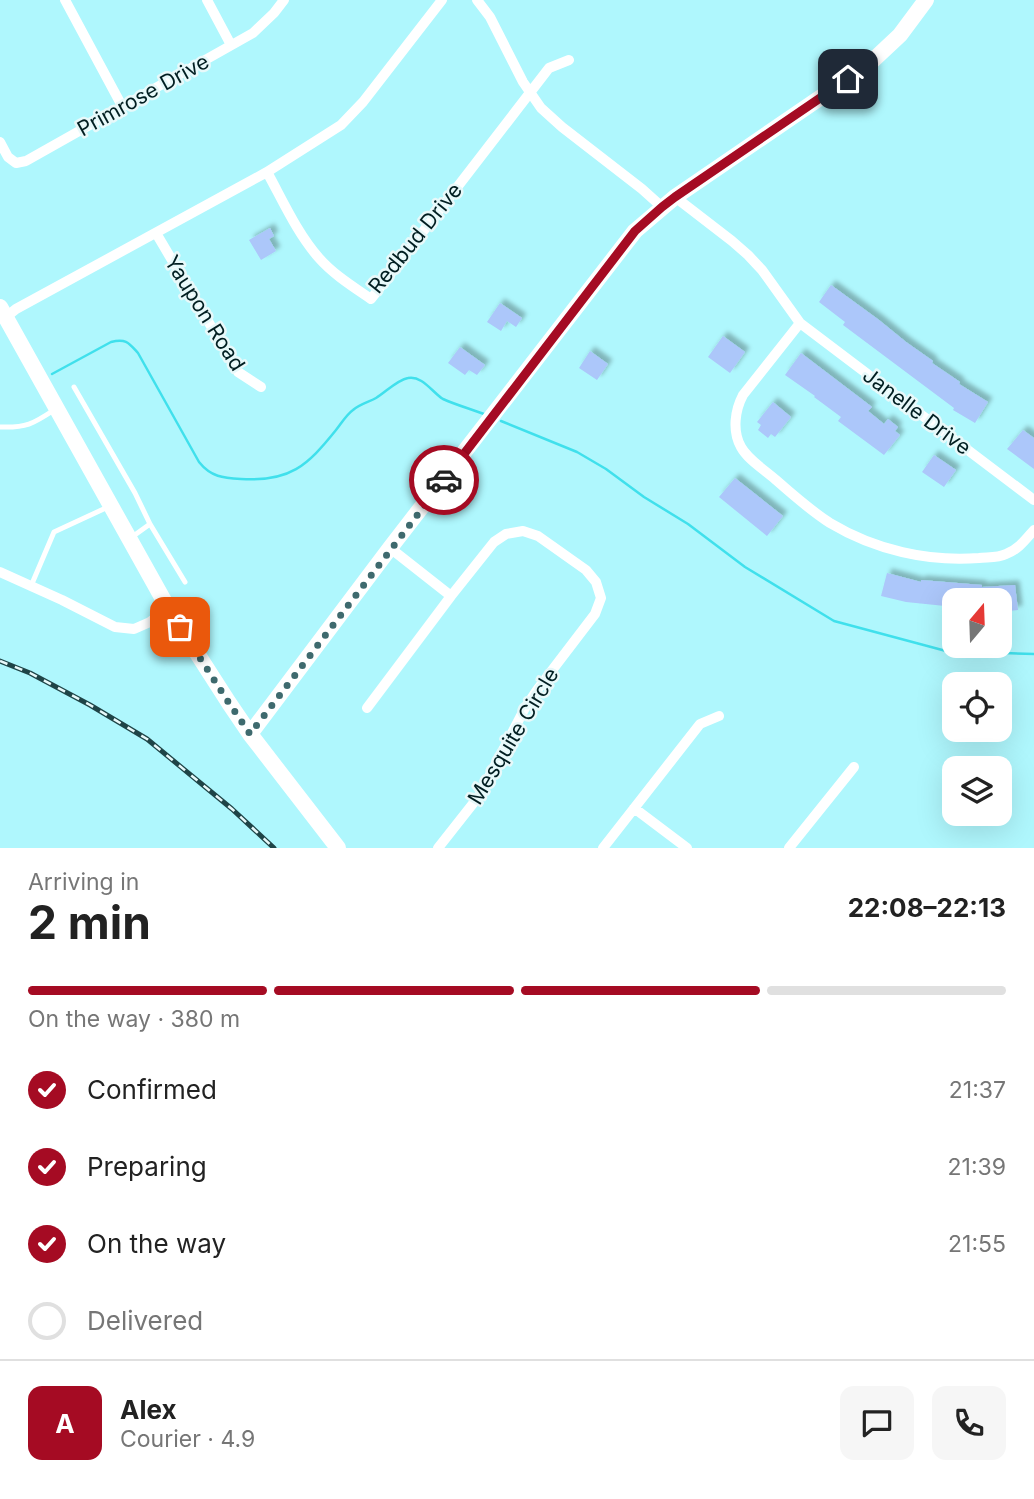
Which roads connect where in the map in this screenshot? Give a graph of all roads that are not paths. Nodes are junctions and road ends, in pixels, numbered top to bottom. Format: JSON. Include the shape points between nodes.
{"nodes":[{"id":1,"x":65,"y":0,"type":"edge"},
{"id":2,"x":207,"y":0,"type":"edge"},
{"id":3,"x":284,"y":0,"type":"edge"},
{"id":4,"x":442,"y":0,"type":"edge"},
{"id":5,"x":477,"y":0,"type":"edge"},
{"id":6,"x":926,"y":0,"type":"edge"},
{"id":7,"x":231,"y":45,"type":"junction"},
{"id":8,"x":569,"y":60,"type":"dead end"},
{"id":9,"x":530,"y":93,"type":"junction"},
{"id":10,"x":122,"y":106,"type":"junction"},
{"id":11,"x":0,"y":142,"type":"edge"},
{"id":12,"x":267,"y":172,"type":"junction"},
{"id":13,"x":668,"y":202,"type":"junction"},
{"id":14,"x":156,"y":233,"type":"junction"},
{"id":15,"x":3,"y":312,"type":"edge"},
{"id":16,"x":800,"y":323,"type":"junction"},
{"id":17,"x":74,"y":387,"type":"dead end"},
{"id":18,"x":261,"y":387,"type":"dead end"},
{"id":19,"x":57,"y":409,"type":"junction"},
{"id":20,"x":0,"y":427,"type":"edge"},
{"id":21,"x":1034,"y":500,"type":"edge"},
{"id":22,"x":111,"y":505,"type":"junction"},
{"id":23,"x":150,"y":524,"type":"junction"},
{"id":24,"x":1034,"y":530,"type":"edge"},
{"id":25,"x":130,"y":539,"type":"junction"},
{"id":26,"x":390,"y":548,"type":"junction"},
{"id":27,"x":0,"y":572,"type":"edge"},
{"id":28,"x":185,"y":582,"type":"dead end"},
{"id":29,"x":31,"y":586,"type":"junction"},
{"id":30,"x":451,"y":596,"type":"junction"},
{"id":31,"x":168,"y":608,"type":"junction"},
{"id":32,"x":367,"y":708,"type":"dead end"},
{"id":33,"x":719,"y":716,"type":"dead end"},
{"id":34,"x":250,"y":734,"type":"junction"},
{"id":35,"x":854,"y":767,"type":"dead end"},
{"id":36,"x":634,"y":808,"type":"junction"},
{"id":37,"x":338,"y":848,"type":"edge"},
{"id":38,"x":438,"y":848,"type":"edge"},
{"id":39,"x":603,"y":848,"type":"edge"},
{"id":40,"x":687,"y":848,"type":"edge"},
{"id":41,"x":789,"y":848,"type":"edge"}],
"edges":[{"from":1,"to":10,"type":"street"},
{"from":2,"to":7,"type":"street"},
{"from":3,"to":7,"type":"street","name":"Primrose Drive","via":[[253,33]]},
{"from":4,"to":12,"type":"street","via":[[341,125]]},
{"from":5,"to":9,"type":"street","name":"Janelle Drive"},
{"from":6,"to":13,"type":"street","via":[[900,35],[868,65]]},
{"from":7,"to":10,"type":"street","name":"Primrose Drive"},
{"from":8,"to":9,"type":"street","name":"Redbud Drive","via":[[549,68]]},
{"from":9,"to":12,"type":"street","name":"Redbud Drive","via":[[371,299],[319,258]]},
{"from":9,"to":13,"type":"street","name":"Janelle Drive","via":[[562,127],[642,189]]},
{"from":10,"to":11,"type":"street","name":"Primrose Drive","via":[[26,161],[16,163],[8,158]]},
{"from":12,"to":14,"type":"street"},
{"from":13,"to":16,"type":"street","name":"Janelle Drive","via":[[748,255]]},
{"from":13,"to":26,"type":"street","via":[[635,231]]},
{"from":14,"to":15,"type":"street"},
{"from":14,"to":18,"type":"street","name":"Yaupon Road","via":[[238,372]]},
{"from":15,"to":19,"type":"street"},
{"from":16,"to":21,"type":"street","name":"Janelle Drive"},
{"from":16,"to":24,"type":"street","via":[[738,404],[737,434],[750,457],[830,523],[913,555],[967,559],[1004,555]]},
{"from":17,"to":23,"type":"lane"},
{"from":19,"to":20,"type":"lane","via":[[22,428]]},
{"from":19,"to":22,"type":"street"},
{"from":22,"to":25,"type":"street"},
{"from":22,"to":29,"type":"lane","via":[[54,532]]},
{"from":23,"to":25,"type":"lane"},
{"from":23,"to":28,"type":"lane"},
{"from":25,"to":31,"type":"street"},
{"from":26,"to":30,"type":"street"},
{"from":26,"to":34,"type":"street"},
{"from":27,"to":29,"type":"street"},
{"from":29,"to":31,"type":"street","via":[[115,627],[134,629]]},
{"from":30,"to":32,"type":"street","name":"Mesquite Circle"},
{"from":30,"to":38,"type":"street","name":"Mesquite Circle","via":[[499,538],[523,531],[538,536],[586,570],[601,598],[595,614],[525,708],[479,796]]},
{"from":31,"to":34,"type":"street"},
{"from":33,"to":36,"type":"street","via":[[700,724]]},
{"from":34,"to":37,"type":"street"},
{"from":35,"to":41,"type":"street"},
{"from":36,"to":39,"type":"street"},
{"from":36,"to":40,"type":"street"}]}
